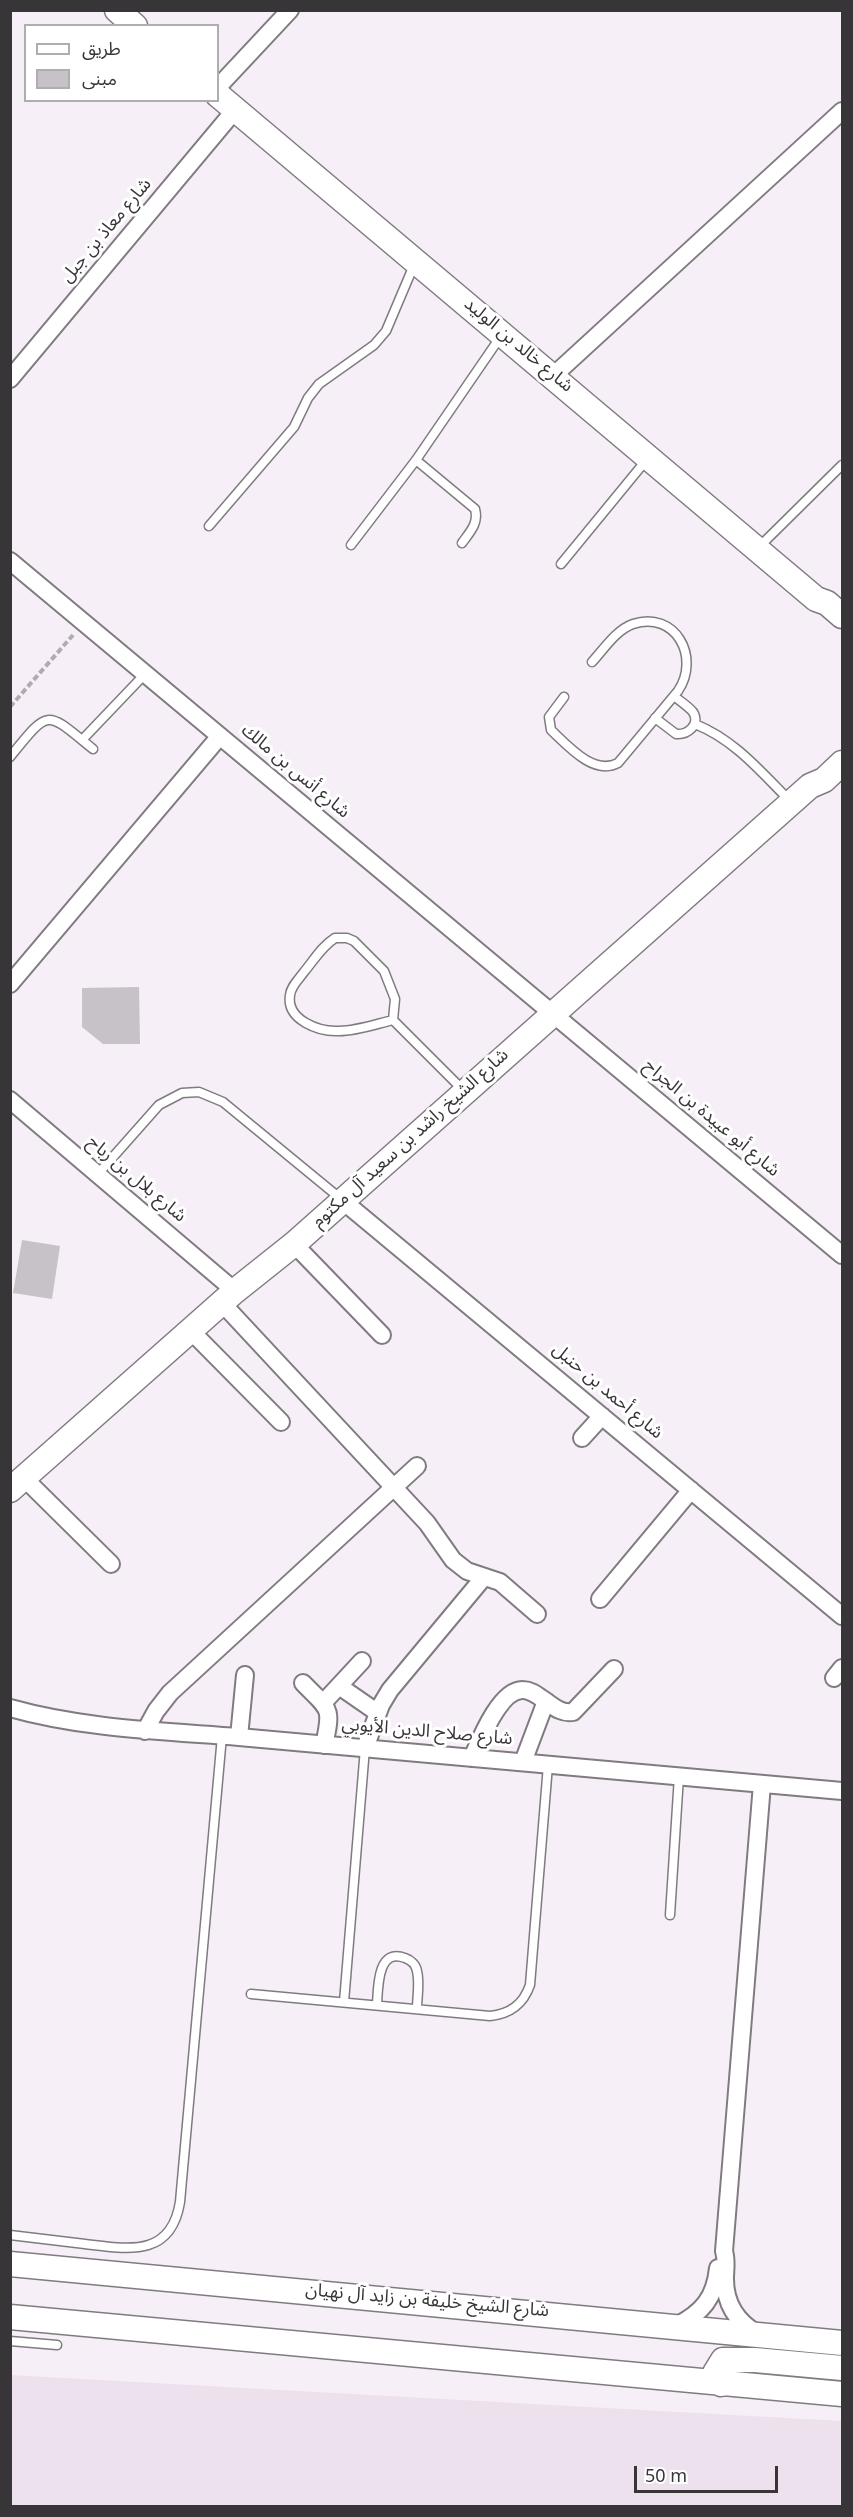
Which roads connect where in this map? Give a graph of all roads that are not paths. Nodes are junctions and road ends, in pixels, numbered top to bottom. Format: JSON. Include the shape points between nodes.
{"nodes":[{"id":1,"x":117,"y":10,"type":"edge"},
{"id":2,"x":290,"y":10,"type":"edge"},
{"id":3,"x":133,"y":24,"type":"edge"},
{"id":4,"x":219,"y":86,"type":"edge"},
{"id":5,"x":226,"y":102,"type":"edge"},
{"id":6,"x":843,"y":111,"type":"edge"},
{"id":7,"x":416,"y":262,"type":"junction"},
{"id":8,"x":502,"y":335,"type":"junction"},
{"id":9,"x":552,"y":377,"type":"junction"},
{"id":10,"x":10,"y":379,"type":"edge"},
{"id":11,"x":648,"y":458,"type":"junction"},
{"id":12,"x":416,"y":460,"type":"junction"},
{"id":13,"x":843,"y":465,"type":"edge"},
{"id":14,"x":209,"y":526,"type":"dead end"},
{"id":15,"x":462,"y":543,"type":"dead end"},
{"id":16,"x":351,"y":545,"type":"dead end"},
{"id":17,"x":756,"y":549,"type":"junction"},
{"id":18,"x":10,"y":561,"type":"edge"},
{"id":19,"x":561,"y":564,"type":"dead end"},
{"id":20,"x":816,"y":599,"type":"junction"},
{"id":21,"x":843,"y":616,"type":"edge"},
{"id":22,"x":843,"y":630,"type":"edge"},
{"id":23,"x":592,"y":662,"type":"dead end"},
{"id":24,"x":145,"y":674,"type":"junction"},
{"id":25,"x":674,"y":696,"type":"junction"},
{"id":26,"x":564,"y":697,"type":"dead end"},
{"id":27,"x":655,"y":718,"type":"junction"},
{"id":28,"x":694,"y":724,"type":"junction"},
{"id":29,"x":220,"y":736,"type":"junction"},
{"id":30,"x":82,"y":740,"type":"junction"},
{"id":31,"x":93,"y":749,"type":"dead end"},
{"id":32,"x":843,"y":749,"type":"edge"},
{"id":33,"x":10,"y":757,"type":"edge"},
{"id":34,"x":843,"y":763,"type":"edge"},
{"id":35,"x":810,"y":786,"type":"junction"},
{"id":36,"x":791,"y":803,"type":"junction"},
{"id":37,"x":10,"y":984,"type":"edge"},
{"id":38,"x":552,"y":1015,"type":"junction"},
{"id":39,"x":393,"y":1020,"type":"junction"},
{"id":40,"x":466,"y":1092,"type":"junction"},
{"id":41,"x":10,"y":1100,"type":"edge"},
{"id":42,"x":97,"y":1175,"type":"junction"},
{"id":43,"x":343,"y":1201,"type":"junction"},
{"id":44,"x":294,"y":1244,"type":"junction"},
{"id":45,"x":843,"y":1256,"type":"edge"},
{"id":46,"x":229,"y":1297,"type":"junction"},
{"id":47,"x":191,"y":1330,"type":"junction"},
{"id":48,"x":382,"y":1335,"type":"dead end"},
{"id":49,"x":602,"y":1416,"type":"junction"},
{"id":50,"x":281,"y":1422,"type":"dead end"},
{"id":51,"x":582,"y":1438,"type":"dead end"},
{"id":52,"x":417,"y":1466,"type":"dead end"},
{"id":53,"x":15,"y":1484,"type":"edge"},
{"id":54,"x":392,"y":1488,"type":"junction"},
{"id":55,"x":691,"y":1490,"type":"junction"},
{"id":56,"x":111,"y":1564,"type":"dead end"},
{"id":57,"x":484,"y":1576,"type":"junction"},
{"id":58,"x":600,"y":1599,"type":"dead end"},
{"id":59,"x":537,"y":1614,"type":"dead end"},
{"id":60,"x":843,"y":1616,"type":"edge"},
{"id":61,"x":362,"y":1661,"type":"dead end"},
{"id":62,"x":614,"y":1669,"type":"dead end"},
{"id":63,"x":245,"y":1675,"type":"dead end"},
{"id":64,"x":303,"y":1683,"type":"dead end"},
{"id":65,"x":339,"y":1686,"type":"junction"},
{"id":66,"x":546,"y":1701,"type":"junction"},
{"id":67,"x":323,"y":1703,"type":"junction"},
{"id":68,"x":10,"y":1708,"type":"edge"},
{"id":69,"x":378,"y":1713,"type":"junction"},
{"id":70,"x":145,"y":1731,"type":"junction"},
{"id":71,"x":231,"y":1737,"type":"junction"},
{"id":72,"x":324,"y":1745,"type":"junction"},
{"id":73,"x":365,"y":1749,"type":"junction"},
{"id":74,"x":472,"y":1758,"type":"junction"},
{"id":75,"x":523,"y":1762,"type":"junction"},
{"id":76,"x":548,"y":1765,"type":"junction"},
{"id":77,"x":679,"y":1776,"type":"junction"},
{"id":78,"x":762,"y":1784,"type":"junction"},
{"id":79,"x":843,"y":1791,"type":"edge"},
{"id":80,"x":670,"y":1915,"type":"dead end"},
{"id":81,"x":250,"y":1994,"type":"dead end"},
{"id":82,"x":344,"y":2002,"type":"junction"},
{"id":83,"x":377,"y":2005,"type":"junction"},
{"id":84,"x":417,"y":2009,"type":"junction"},
{"id":85,"x":10,"y":2235,"type":"edge"},
{"id":86,"x":724,"y":2251,"type":"junction"},
{"id":87,"x":10,"y":2265,"type":"edge"},
{"id":88,"x":10,"y":2317,"type":"edge"},
{"id":89,"x":676,"y":2326,"type":"junction"},
{"id":90,"x":758,"y":2334,"type":"junction"},
{"id":91,"x":10,"y":2341,"type":"edge"},
{"id":92,"x":843,"y":2343,"type":"edge"},
{"id":93,"x":57,"y":2345,"type":"dead end"},
{"id":94,"x":843,"y":2368,"type":"edge"},
{"id":95,"x":721,"y":2384,"type":"junction"},
{"id":96,"x":843,"y":2394,"type":"edge"}],
"edges":[{"from":1,"to":3,"type":"street"},
{"from":2,"to":4,"type":"street"},
{"from":5,"to":7,"type":"street","name":"شارع خالد بن الوليد"},
{"from":5,"to":10,"type":"street","name":"شارع معاذ بن جبل"},
{"from":6,"to":9,"type":"street"},
{"from":7,"to":8,"type":"street","name":"شارع خالد بن الوليد"},
{"from":7,"to":14,"type":"lane","via":[[386,331],[374,345],[318,384],[294,427]]},
{"from":8,"to":9,"type":"street","name":"شارع خالد بن الوليد"},
{"from":8,"to":12,"type":"lane"},
{"from":9,"to":11,"type":"street","name":"شارع خالد بن الوليد"},
{"from":11,"to":17,"type":"street","name":"شارع خالد بن الوليد"},
{"from":11,"to":19,"type":"lane"},
{"from":12,"to":15,"type":"lane","via":[[475,509],[475,525]]},
{"from":12,"to":16,"type":"lane"},
{"from":13,"to":17,"type":"lane"},
{"from":17,"to":20,"type":"street","name":"شارع خالد بن الوليد"},
{"from":18,"to":24,"type":"street","name":"شارع أنس بن مالك"},
{"from":20,"to":21,"type":"street","name":"شارع خالد بن الوليد"},
{"from":20,"to":22,"type":"street","name":"شارع خالد بن الوليد","via":[[825,614]]},
{"from":23,"to":25,"type":"lane","via":[[624,628],[644,622],[664,625],[679,637],[687,655],[687,674]]},
{"from":24,"to":29,"type":"street","name":"شارع أنس بن مالك"},
{"from":24,"to":30,"type":"lane"},
{"from":25,"to":27,"type":"lane"},
{"from":25,"to":28,"type":"lane","via":[[693,712]]},
{"from":26,"to":27,"type":"lane","via":[[549,717],[549,726],[600,767],[618,763]]},
{"from":27,"to":28,"type":"lane","via":[[676,734],[687,733]]},
{"from":28,"to":36,"type":"lane","via":[[741,751]]},
{"from":29,"to":37,"type":"street"},
{"from":29,"to":38,"type":"street","name":"شارع أنس بن مالك"},
{"from":30,"to":31,"type":"lane"},
{"from":30,"to":33,"type":"lane","via":[[57,720],[48,719],[38,723]]},
{"from":32,"to":35,"type":"street","name":"شارع الشيخ راشد بن سعيد آل مكتوم","via":[[818,772]]},
{"from":34,"to":35,"type":"street","name":"شارع الشيخ راشد بن سعيد آل مكتوم","via":[[824,780]]},
{"from":35,"to":36,"type":"street","name":"شارع الشيخ راشد بن سعيد آل مكتوم"},
{"from":36,"to":38,"type":"street","name":"شارع الشيخ راشد بن سعيد آل مكتوم"},
{"from":38,"to":40,"type":"street","name":"شارع الشيخ راشد بن سعيد آل مكتوم"},
{"from":38,"to":45,"type":"street","name":"شارع أبو عبيدة بن الجراح"},
{"from":39,"to":39,"type":"lane","via":[[395,999],[384,971],[347,938],[335,938],[326,944],[292,987],[289,997],[297,1016],[324,1030],[340,1031]]},
{"from":39,"to":40,"type":"lane"},
{"from":40,"to":43,"type":"street","name":"شارع الشيخ راشد بن سعيد آل مكتوم"},
{"from":41,"to":42,"type":"street","name":"شارع بلال بن رباح"},
{"from":42,"to":43,"type":"lane","via":[[166,1100],[182,1093],[199,1092],[223,1102]]},
{"from":42,"to":46,"type":"street","name":"شارع بلال بن رباح"},
{"from":43,"to":44,"type":"street","name":"شارع الشيخ راشد بن سعيد آل مكتوم"},
{"from":43,"to":49,"type":"street","name":"شارع أحمد بن حنبل"},
{"from":44,"to":46,"type":"street","name":"شارع الشيخ راشد بن سعيد آل مكتوم"},
{"from":44,"to":48,"type":"street"},
{"from":46,"to":47,"type":"street","name":"شارع الشيخ راشد بن سعيد آل مكتوم"},
{"from":46,"to":54,"type":"street","name":"شارع بلال بن رباح"},
{"from":47,"to":50,"type":"street"},
{"from":47,"to":53,"type":"street","name":"شارع الشيخ راشد بن سعيد آل مكتوم"},
{"from":49,"to":51,"type":"street"},
{"from":49,"to":55,"type":"street","name":"شارع أحمد بن حنبل"},
{"from":52,"to":54,"type":"street"},
{"from":53,"to":56,"type":"street"},
{"from":54,"to":57,"type":"street","name":"شارع بلال بن رباح","via":[[427,1523],[453,1560],[467,1571]]},
{"from":54,"to":70,"type":"street","via":[[170,1693]]},
{"from":55,"to":58,"type":"street"},
{"from":55,"to":60,"type":"street","name":"شارع أحمد بن حنبل"},
{"from":57,"to":59,"type":"street","name":"شارع بلال بن رباح","via":[[500,1582]]},
{"from":57,"to":69,"type":"street","via":[[390,1690]]},
{"from":61,"to":65,"type":"street"},
{"from":62,"to":66,"type":"street","via":[[573,1712],[563,1712]]},
{"from":63,"to":71,"type":"street"},
{"from":64,"to":67,"type":"street"},
{"from":65,"to":67,"type":"street"},
{"from":65,"to":69,"type":"street"},
{"from":66,"to":74,"type":"street","via":[[525,1690],[510,1693],[490,1721]]},
{"from":66,"to":75,"type":"street"},
{"from":67,"to":72,"type":"street","via":[[330,1718]]},
{"from":68,"to":70,"type":"street","name":"شارع صلاح الدين الأيوبي","via":[[69,1722]]},
{"from":69,"to":73,"type":"street"},
{"from":70,"to":71,"type":"street","name":"شارع صلاح الدين الأيوبي"},
{"from":71,"to":72,"type":"street","name":"شارع صلاح الدين الأيوبي"},
{"from":71,"to":85,"type":"lane","via":[[175,2223],[152,2244],[131,2249]]},
{"from":72,"to":73,"type":"street","name":"شارع صلاح الدين الأيوبي"},
{"from":73,"to":74,"type":"street","name":"شارع صلاح الدين الأيوبي"},
{"from":73,"to":82,"type":"lane"},
{"from":74,"to":75,"type":"street","name":"شارع صلاح الدين الأيوبي"},
{"from":75,"to":76,"type":"street","name":"شارع صلاح الدين الأيوبي"},
{"from":76,"to":77,"type":"street","name":"شارع صلاح الدين الأيوبي"},
{"from":76,"to":84,"type":"lane","via":[[530,1985],[526,1994],[515,2008],[499,2015]]},
{"from":77,"to":78,"type":"street","name":"شارع صلاح الدين الأيوبي"},
{"from":77,"to":80,"type":"lane"},
{"from":78,"to":79,"type":"street","name":"شارع صلاح الدين الأيوبي"},
{"from":78,"to":86,"type":"street"},
{"from":81,"to":82,"type":"lane"},
{"from":82,"to":83,"type":"lane"},
{"from":83,"to":84,"type":"lane"},
{"from":83,"to":84,"type":"lane","via":[[381,1969],[388,1959],[401,1956],[412,1961],[418,1972]]},
{"from":86,"to":89,"type":"street","via":[[709,2300]]},
{"from":86,"to":90,"type":"street","via":[[729,2303],[740,2321]]},
{"from":87,"to":89,"type":"street","name":"شارع الشيخ خليفة بن زايد آل نهيان"},
{"from":88,"to":95,"type":"street"},
{"from":89,"to":90,"type":"street","name":"شارع الشيخ خليفة بن زايد آل نهيان"},
{"from":90,"to":92,"type":"street","name":"شارع الشيخ خليفة بن زايد آل نهيان"},
{"from":91,"to":93,"type":"lane"},
{"from":94,"to":95,"type":"street","via":[[723,2360],[715,2373]]},
{"from":95,"to":96,"type":"street"}]}
